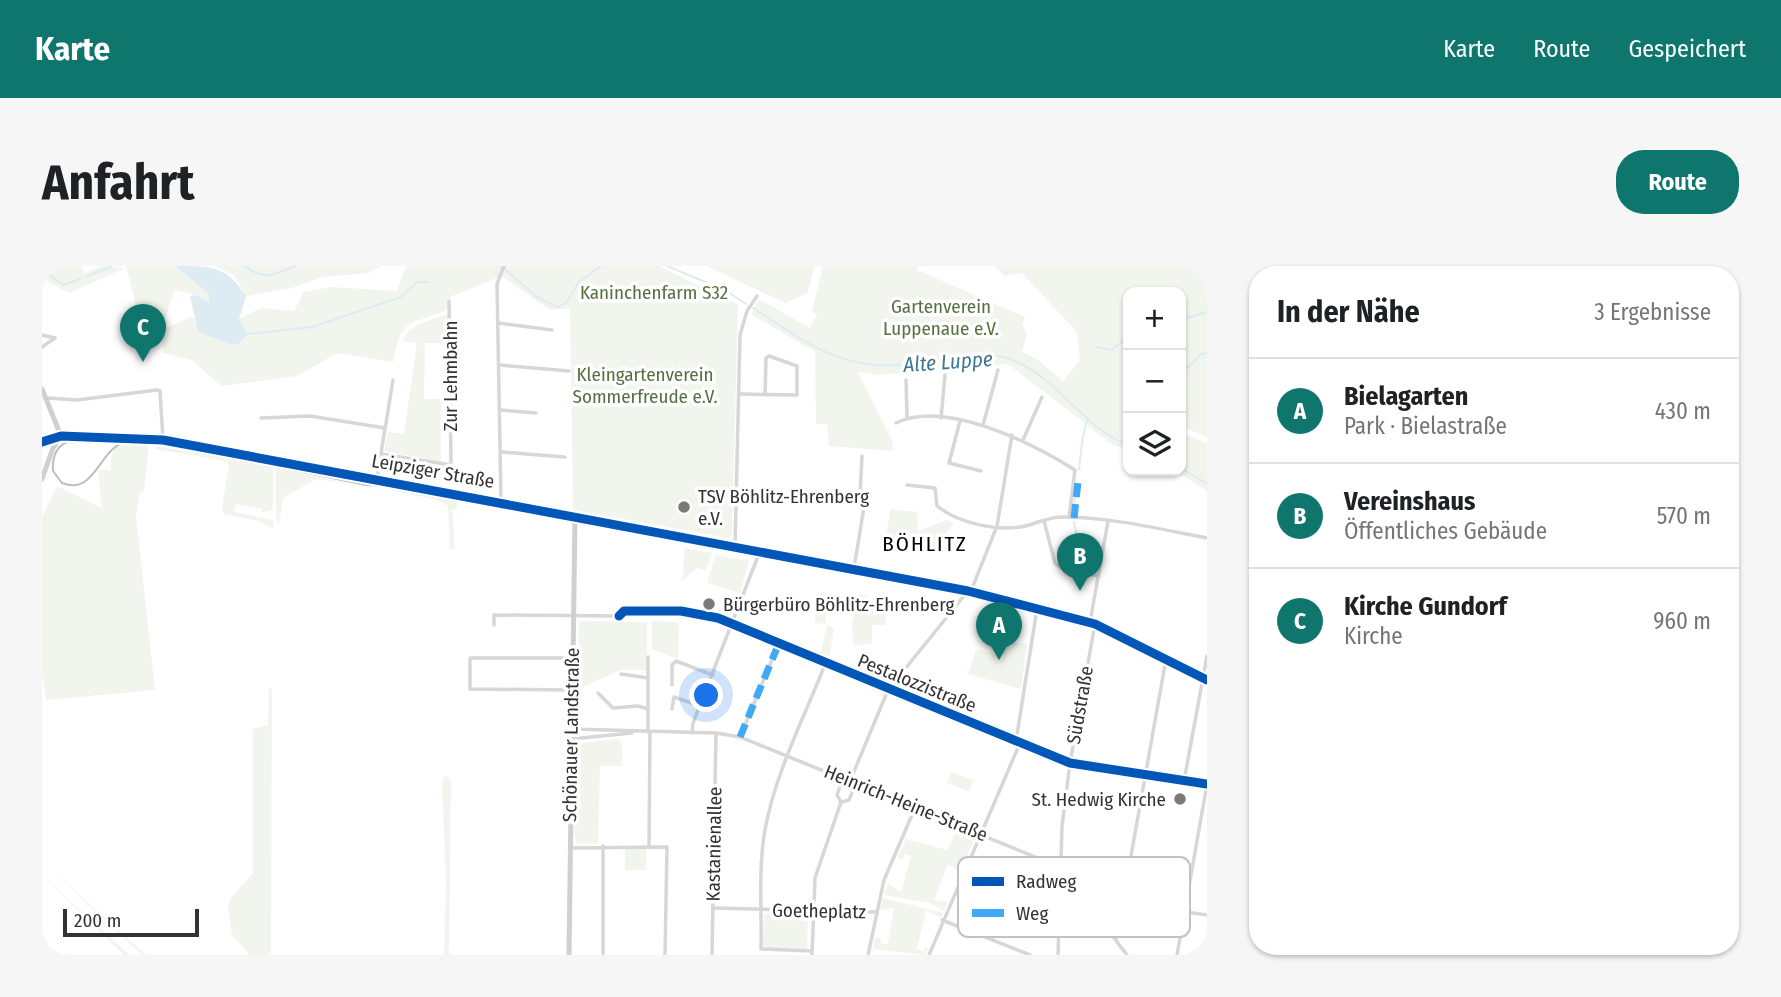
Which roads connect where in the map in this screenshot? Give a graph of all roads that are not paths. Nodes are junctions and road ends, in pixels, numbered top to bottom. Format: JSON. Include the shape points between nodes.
{"nodes":[{"id":1,"x":504,"y":266,"type":"edge"},
{"id":2,"x":757,"y":296,"type":"dead end"},
{"id":3,"x":449,"y":301,"type":"dead end"},
{"id":4,"x":498,"y":323,"type":"junction"},
{"id":5,"x":552,"y":330,"type":"dead end"},
{"id":6,"x":42,"y":335,"type":"edge"},
{"id":7,"x":42,"y":346,"type":"edge"},
{"id":8,"x":499,"y":365,"type":"junction"},
{"id":9,"x":998,"y":370,"type":"dead end"},
{"id":10,"x":569,"y":371,"type":"dead end"},
{"id":11,"x":945,"y":375,"type":"dead end"},
{"id":12,"x":393,"y":380,"type":"dead end"},
{"id":13,"x":906,"y":380,"type":"dead end"},
{"id":14,"x":42,"y":389,"type":"edge"},
{"id":15,"x":740,"y":394,"type":"junction"},
{"id":16,"x":765,"y":395,"type":"junction"},
{"id":17,"x":1042,"y":397,"type":"dead end"},
{"id":18,"x":47,"y":398,"type":"junction"},
{"id":19,"x":500,"y":410,"type":"junction"},
{"id":20,"x":536,"y":413,"type":"dead end"},
{"id":21,"x":907,"y":417,"type":"junction"},
{"id":22,"x":261,"y":418,"type":"dead end"},
{"id":23,"x":941,"y":418,"type":"junction"},
{"id":24,"x":960,"y":421,"type":"junction"},
{"id":25,"x":896,"y":423,"type":"dead end"},
{"id":26,"x":983,"y":426,"type":"junction"},
{"id":27,"x":385,"y":428,"type":"junction"},
{"id":28,"x":1012,"y":435,"type":"junction"},
{"id":29,"x":61,"y":436,"type":"junction"},
{"id":30,"x":163,"y":439,"type":"junction"},
{"id":31,"x":1023,"y":440,"type":"junction"},
{"id":32,"x":42,"y":442,"type":"edge"},
{"id":33,"x":500,"y":452,"type":"junction"},
{"id":34,"x":381,"y":454,"type":"junction"},
{"id":35,"x":862,"y":456,"type":"dead end"},
{"id":36,"x":565,"y":457,"type":"dead end"},
{"id":37,"x":981,"y":471,"type":"dead end"},
{"id":38,"x":377,"y":478,"type":"junction"},
{"id":39,"x":42,"y":479,"type":"edge"},
{"id":40,"x":907,"y":485,"type":"dead end"},
{"id":41,"x":501,"y":501,"type":"junction"},
{"id":42,"x":575,"y":515,"type":"junction"},
{"id":43,"x":1069,"y":517,"type":"junction"},
{"id":44,"x":1044,"y":521,"type":"junction"},
{"id":45,"x":1108,"y":521,"type":"junction"},
{"id":46,"x":997,"y":526,"type":"junction"},
{"id":47,"x":1207,"y":538,"type":"edge"},
{"id":48,"x":735,"y":546,"type":"junction"},
{"id":49,"x":761,"y":550,"type":"junction"},
{"id":50,"x":854,"y":568,"type":"junction"},
{"id":51,"x":1099,"y":576,"type":"junction"},
{"id":52,"x":970,"y":591,"type":"junction"},
{"id":53,"x":1037,"y":608,"type":"junction"},
{"id":54,"x":619,"y":615,"type":"dead end"},
{"id":55,"x":573,"y":616,"type":"junction"},
{"id":56,"x":1093,"y":623,"type":"junction"},
{"id":57,"x":733,"y":624,"type":"junction"},
{"id":58,"x":494,"y":625,"type":"dead end"},
{"id":59,"x":779,"y":643,"type":"junction"},
{"id":60,"x":1207,"y":656,"type":"edge"},
{"id":61,"x":648,"y":657,"type":"dead end"},
{"id":62,"x":572,"y":658,"type":"junction"},
{"id":63,"x":1166,"y":659,"type":"junction"},
{"id":64,"x":831,"y":663,"type":"junction"},
{"id":65,"x":621,"y":674,"type":"dead end"},
{"id":66,"x":713,"y":675,"type":"junction"},
{"id":67,"x":648,"y":678,"type":"junction"},
{"id":68,"x":1206,"y":680,"type":"edge"},
{"id":69,"x":672,"y":685,"type":"dead end"},
{"id":70,"x":572,"y":690,"type":"junction"},
{"id":71,"x":888,"y":690,"type":"junction"},
{"id":72,"x":598,"y":692,"type":"dead end"},
{"id":73,"x":700,"y":706,"type":"junction"},
{"id":74,"x":648,"y":709,"type":"junction"},
{"id":75,"x":672,"y":709,"type":"dead end"},
{"id":76,"x":571,"y":729,"type":"junction"},
{"id":77,"x":642,"y":732,"type":"junction"},
{"id":78,"x":649,"y":732,"type":"junction"},
{"id":79,"x":692,"y":733,"type":"junction"},
{"id":80,"x":716,"y":733,"type":"junction"},
{"id":81,"x":740,"y":737,"type":"junction"},
{"id":82,"x":571,"y":739,"type":"junction"},
{"id":83,"x":1018,"y":742,"type":"junction"},
{"id":84,"x":789,"y":756,"type":"junction"},
{"id":85,"x":1070,"y":763,"type":"junction"},
{"id":86,"x":1146,"y":775,"type":"junction"},
{"id":87,"x":843,"y":778,"type":"junction"},
{"id":88,"x":1184,"y":780,"type":"junction"},
{"id":89,"x":850,"y":781,"type":"junction"},
{"id":90,"x":856,"y":783,"type":"junction"},
{"id":91,"x":1207,"y":784,"type":"edge"},
{"id":92,"x":841,"y":802,"type":"junction"},
{"id":93,"x":915,"y":808,"type":"junction"},
{"id":94,"x":981,"y":833,"type":"junction"},
{"id":95,"x":603,"y":846,"type":"junction"},
{"id":96,"x":649,"y":847,"type":"junction"},
{"id":97,"x":570,"y":848,"type":"junction"},
{"id":98,"x":970,"y":857,"type":"edge"},
{"id":99,"x":1037,"y":857,"type":"edge"},
{"id":100,"x":1061,"y":857,"type":"edge"},
{"id":101,"x":1132,"y":857,"type":"edge"},
{"id":102,"x":1190,"y":879,"type":"edge"},
{"id":103,"x":958,"y":884,"type":"edge"},
{"id":104,"x":713,"y":908,"type":"junction"},
{"id":105,"x":762,"y":910,"type":"junction"},
{"id":106,"x":813,"y":912,"type":"junction"},
{"id":107,"x":876,"y":912,"type":"junction"},
{"id":108,"x":942,"y":920,"type":"junction"},
{"id":109,"x":958,"y":926,"type":"edge"},
{"id":110,"x":985,"y":937,"type":"edge"},
{"id":111,"x":1058,"y":937,"type":"edge"},
{"id":112,"x":1114,"y":937,"type":"edge"},
{"id":113,"x":1117,"y":937,"type":"edge"},
{"id":114,"x":1180,"y":937,"type":"edge"},
{"id":115,"x":1116,"y":940,"type":"junction"},
{"id":116,"x":812,"y":953,"type":"edge"},
{"id":117,"x":569,"y":955,"type":"edge"},
{"id":118,"x":603,"y":955,"type":"edge"},
{"id":119,"x":665,"y":955,"type":"edge"},
{"id":120,"x":712,"y":955,"type":"edge"},
{"id":121,"x":868,"y":955,"type":"edge"},
{"id":122,"x":929,"y":955,"type":"edge"},
{"id":123,"x":1030,"y":955,"type":"edge"},
{"id":124,"x":1058,"y":955,"type":"edge"},
{"id":125,"x":1127,"y":955,"type":"edge"},
{"id":126,"x":1177,"y":955,"type":"edge"}],
"edges":[{"from":1,"to":4,"type":"street","via":[[497,284]]},
{"from":2,"to":15,"type":"street","via":[[741,324]]},
{"from":3,"to":34,"type":"street","name":"Zur Lehmbahn","via":[[450,465]]},
{"from":4,"to":5,"type":"street"},
{"from":4,"to":8,"type":"street"},
{"from":6,"to":7,"type":"street"},
{"from":6,"to":7,"type":"street","via":[[55,338]]},
{"from":8,"to":10,"type":"street"},
{"from":8,"to":19,"type":"street"},
{"from":9,"to":26,"type":"street"},
{"from":11,"to":23,"type":"street"},
{"from":12,"to":27,"type":"street"},
{"from":13,"to":21,"type":"street"},
{"from":14,"to":18,"type":"street"},
{"from":15,"to":16,"type":"street"},
{"from":15,"to":48,"type":"street"},
{"from":16,"to":16,"type":"street","via":[[797,396],[797,366],[766,358]]},
{"from":17,"to":31,"type":"street"},
{"from":18,"to":29,"type":"street"},
{"from":18,"to":30,"type":"street","via":[[77,400],[160,391]]},
{"from":19,"to":20,"type":"street"},
{"from":19,"to":33,"type":"street"},
{"from":21,"to":23,"type":"street"},
{"from":21,"to":25,"type":"street"},
{"from":22,"to":27,"type":"street","via":[[310,416]]},
{"from":23,"to":24,"type":"street"},
{"from":24,"to":26,"type":"street"},
{"from":24,"to":37,"type":"street","via":[[949,463]]},
{"from":26,"to":28,"type":"street"},
{"from":27,"to":34,"type":"street"},
{"from":28,"to":31,"type":"street"},
{"from":28,"to":46,"type":"street"},
{"from":29,"to":30,"type":"street","name":"Leipziger Straße"},
{"from":29,"to":32,"type":"street","name":"Leipziger Straße"},
{"from":29,"to":39,"type":"street"},
{"from":30,"to":38,"type":"street","name":"Leipziger Straße"},
{"from":31,"to":43,"type":"street","via":[[1074,470]]},
{"from":33,"to":36,"type":"street"},
{"from":33,"to":41,"type":"street"},
{"from":34,"to":38,"type":"street"},
{"from":35,"to":50,"type":"street","via":[[864,508]]},
{"from":38,"to":41,"type":"street","name":"Leipziger Straße"},
{"from":40,"to":46,"type":"street","via":[[935,488],[937,506],[951,518]]},
{"from":41,"to":42,"type":"street","name":"Leipziger Straße"},
{"from":42,"to":48,"type":"street","name":"Leipziger Straße"},
{"from":42,"to":55,"type":"street","name":"Schönauer Landstraße"},
{"from":43,"to":44,"type":"street"},
{"from":43,"to":45,"type":"street"},
{"from":44,"to":46,"type":"street","via":[[1022,527]]},
{"from":44,"to":51,"type":"street","via":[[1055,563]]},
{"from":45,"to":47,"type":"street"},
{"from":45,"to":51,"type":"street","name":"Südstraße"},
{"from":46,"to":52,"type":"street"},
{"from":48,"to":49,"type":"street","name":"Leipziger Straße"},
{"from":49,"to":50,"type":"street","name":"Leipziger Straße"},
{"from":49,"to":57,"type":"street"},
{"from":50,"to":52,"type":"street","name":"Leipziger Straße"},
{"from":51,"to":56,"type":"street","name":"Südstraße"},
{"from":52,"to":53,"type":"street"},
{"from":52,"to":71,"type":"street"},
{"from":53,"to":56,"type":"street"},
{"from":53,"to":83,"type":"street"},
{"from":54,"to":55,"type":"street"},
{"from":55,"to":58,"type":"street","via":[[494,615]]},
{"from":55,"to":62,"type":"street","name":"Schönauer Landstraße"},
{"from":56,"to":63,"type":"street"},
{"from":56,"to":85,"type":"street","name":"Südstraße"},
{"from":57,"to":59,"type":"street","name":"Pestalozzistraße"},
{"from":57,"to":66,"type":"street"},
{"from":59,"to":64,"type":"street","name":"Pestalozzistraße"},
{"from":59,"to":81,"type":"street"},
{"from":60,"to":68,"type":"street"},
{"from":61,"to":67,"type":"street"},
{"from":62,"to":70,"type":"street","name":"Schönauer Landstraße"},
{"from":62,"to":70,"type":"street","via":[[470,658],[470,690]]},
{"from":63,"to":68,"type":"street"},
{"from":63,"to":86,"type":"street"},
{"from":64,"to":71,"type":"street","name":"Pestalozzistraße"},
{"from":64,"to":84,"type":"street","via":[[824,667]]},
{"from":65,"to":67,"type":"street"},
{"from":66,"to":69,"type":"street","via":[[676,661]]},
{"from":66,"to":73,"type":"street"},
{"from":67,"to":74,"type":"street"},
{"from":68,"to":88,"type":"street"},
{"from":70,"to":76,"type":"street","name":"Schönauer Landstraße"},
{"from":71,"to":83,"type":"street","name":"Pestalozzistraße"},
{"from":71,"to":89,"type":"street"},
{"from":72,"to":74,"type":"street","via":[[613,708]]},
{"from":73,"to":75,"type":"street","via":[[674,698]]},
{"from":73,"to":79,"type":"street"},
{"from":74,"to":78,"type":"street"},
{"from":76,"to":77,"type":"street","name":"Heinrich-Heine-Straße"},
{"from":76,"to":82,"type":"street","name":"Schönauer Landstraße"},
{"from":77,"to":78,"type":"street","name":"Heinrich-Heine-Straße"},
{"from":77,"to":82,"type":"street","name":"Heinrich-Heine-Straße"},
{"from":78,"to":79,"type":"street","name":"Heinrich-Heine-Straße"},
{"from":78,"to":96,"type":"street"},
{"from":79,"to":80,"type":"street","name":"Heinrich-Heine-Straße"},
{"from":80,"to":81,"type":"street","name":"Heinrich-Heine-Straße"},
{"from":80,"to":104,"type":"street","name":"Kastanienallee"},
{"from":81,"to":84,"type":"street","name":"Heinrich-Heine-Straße"},
{"from":82,"to":97,"type":"street","name":"Schönauer Landstraße"},
{"from":83,"to":85,"type":"street","name":"Pestalozzistraße"},
{"from":83,"to":94,"type":"street"},
{"from":84,"to":87,"type":"street","name":"Heinrich-Heine-Straße"},
{"from":84,"to":105,"type":"street","via":[[764,833]]},
{"from":85,"to":86,"type":"street","name":"Pestalozzistraße"},
{"from":85,"to":100,"type":"street","name":"Südstraße"},
{"from":86,"to":88,"type":"street","name":"Pestalozzistraße"},
{"from":86,"to":101,"type":"street"},
{"from":87,"to":89,"type":"street","name":"Heinrich-Heine-Straße"},
{"from":87,"to":92,"type":"street","via":[[837,795]]},
{"from":88,"to":91,"type":"street","name":"Pestalozzistraße"},
{"from":89,"to":90,"type":"street","name":"Heinrich-Heine-Straße"},
{"from":90,"to":92,"type":"street","via":[[849,800]]},
{"from":90,"to":93,"type":"street","name":"Heinrich-Heine-Straße"},
{"from":91,"to":102,"type":"street"},
{"from":92,"to":106,"type":"street","via":[[817,864]]},
{"from":93,"to":94,"type":"street","name":"Heinrich-Heine-Straße"},
{"from":93,"to":107,"type":"street","via":[[884,880]]},
{"from":94,"to":98,"type":"street"},
{"from":94,"to":99,"type":"street","name":"Heinrich-Heine-Straße"},
{"from":95,"to":96,"type":"street"},
{"from":95,"to":97,"type":"street"},
{"from":95,"to":118,"type":"street"},
{"from":96,"to":119,"type":"street","via":[[667,847]]},
{"from":97,"to":117,"type":"street","name":"Schönauer Landstraße"},
{"from":103,"to":108,"type":"street"},
{"from":104,"to":105,"type":"street","name":"Goetheplatz"},
{"from":104,"to":120,"type":"street","name":"Kastanienallee"},
{"from":105,"to":106,"type":"street","name":"Goetheplatz"},
{"from":105,"to":116,"type":"street","name":"Goetheplatz","via":[[761,950]]},
{"from":106,"to":107,"type":"street","name":"Goetheplatz"},
{"from":106,"to":116,"type":"street"},
{"from":107,"to":121,"type":"street"},
{"from":108,"to":109,"type":"street"},
{"from":108,"to":122,"type":"street"},
{"from":110,"to":123,"type":"street"},
{"from":111,"to":124,"type":"street","name":"Südstraße"},
{"from":112,"to":115,"type":"street","name":"Heinrich-Heine-Straße"},
{"from":113,"to":115,"type":"street"},
{"from":114,"to":126,"type":"street"},
{"from":115,"to":125,"type":"street","name":"Heinrich-Heine-Straße"}]}
